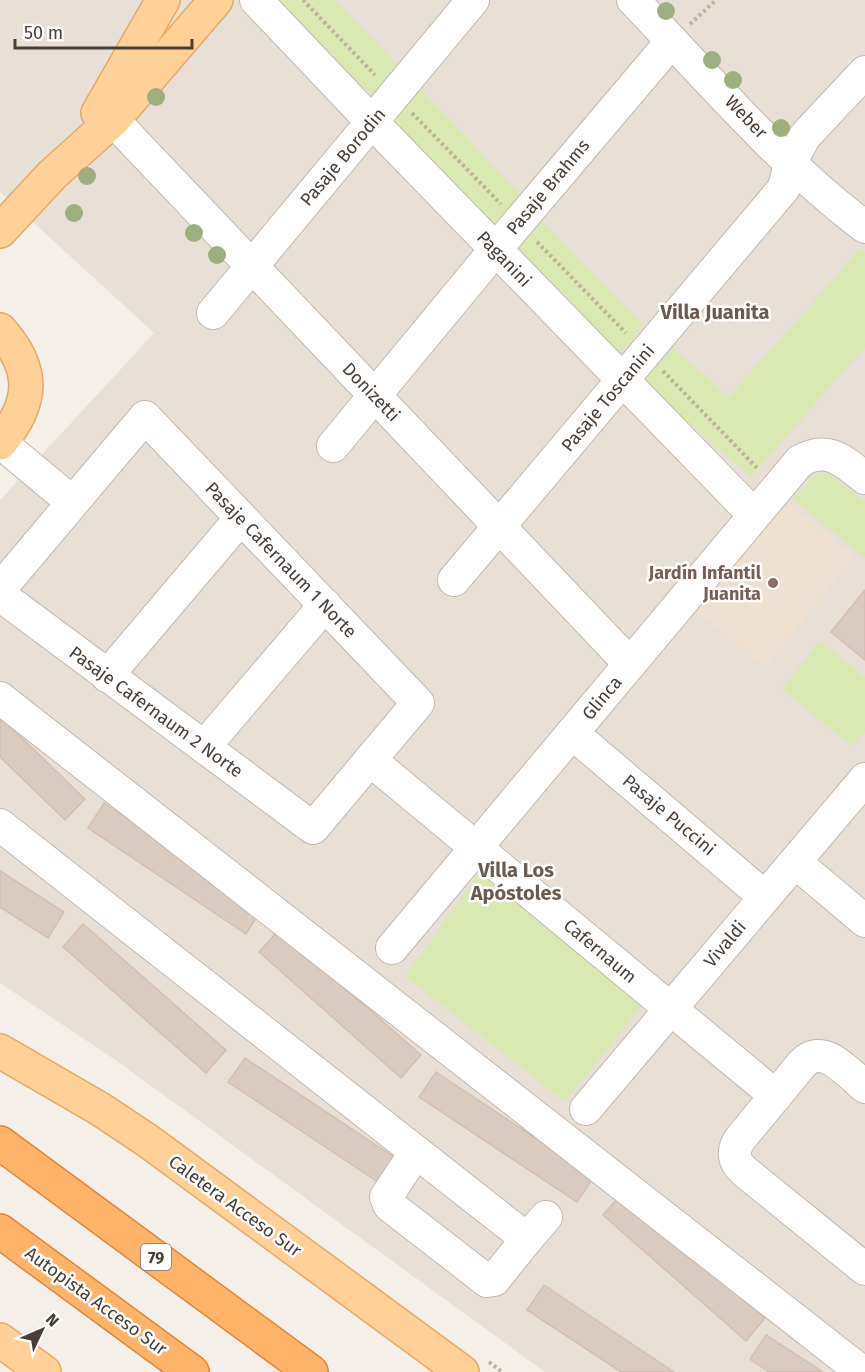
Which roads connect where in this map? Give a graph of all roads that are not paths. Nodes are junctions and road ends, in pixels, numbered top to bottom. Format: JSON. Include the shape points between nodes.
{"nodes":[{"id":1,"x":163,"y":0,"type":"edge"},
{"id":2,"x":216,"y":0,"type":"edge"},
{"id":3,"x":256,"y":0,"type":"edge"},
{"id":4,"x":473,"y":0,"type":"edge"},
{"id":5,"x":633,"y":0,"type":"edge"},
{"id":6,"x":672,"y":41,"type":"junction"},
{"id":7,"x":865,"y":72,"type":"edge"},
{"id":8,"x":113,"y":120,"type":"junction"},
{"id":9,"x":372,"y":122,"type":"junction"},
{"id":10,"x":790,"y":163,"type":"junction"},
{"id":11,"x":52,"y":175,"type":"junction"},
{"id":12,"x":865,"y":227,"type":"edge"},
{"id":13,"x":0,"y":231,"type":"edge"},
{"id":14,"x":495,"y":250,"type":"junction"},
{"id":15,"x":252,"y":266,"type":"junction"},
{"id":16,"x":213,"y":313,"type":"dead end"},
{"id":17,"x":0,"y":330,"type":"edge"},
{"id":18,"x":622,"y":381,"type":"junction"},
{"id":19,"x":374,"y":395,"type":"junction"},
{"id":20,"x":0,"y":443,"type":"edge"},
{"id":21,"x":333,"y":446,"type":"dead end"},
{"id":22,"x":865,"y":478,"type":"edge"},
{"id":23,"x":72,"y":502,"type":"junction"},
{"id":24,"x":754,"y":515,"type":"junction"},
{"id":25,"x":241,"y":518,"type":"junction"},
{"id":26,"x":500,"y":526,"type":"junction"},
{"id":27,"x":454,"y":580,"type":"dead end"},
{"id":28,"x":0,"y":589,"type":"edge"},
{"id":29,"x":0,"y":595,"type":"edge"},
{"id":30,"x":325,"y":605,"type":"junction"},
{"id":31,"x":630,"y":664,"type":"junction"},
{"id":32,"x":107,"y":676,"type":"junction"},
{"id":33,"x":0,"y":698,"type":"edge"},
{"id":34,"x":572,"y":733,"type":"junction"},
{"id":35,"x":204,"y":747,"type":"junction"},
{"id":36,"x":370,"y":760,"type":"junction"},
{"id":37,"x":865,"y":779,"type":"edge"},
{"id":38,"x":0,"y":825,"type":"edge"},
{"id":39,"x":476,"y":848,"type":"junction"},
{"id":40,"x":795,"y":862,"type":"junction"},
{"id":41,"x":765,"y":897,"type":"junction"},
{"id":42,"x":865,"y":921,"type":"edge"},
{"id":43,"x":392,"y":948,"type":"dead end"},
{"id":44,"x":670,"y":1009,"type":"junction"},
{"id":45,"x":0,"y":1051,"type":"edge"},
{"id":46,"x":865,"y":1087,"type":"edge"},
{"id":47,"x":776,"y":1096,"type":"junction"},
{"id":48,"x":586,"y":1109,"type":"dead end"},
{"id":49,"x":0,"y":1143,"type":"edge"},
{"id":50,"x":416,"y":1152,"type":"junction"},
{"id":51,"x":0,"y":1230,"type":"edge"},
{"id":52,"x":865,"y":1269,"type":"edge"},
{"id":53,"x":0,"y":1340,"type":"edge"},
{"id":54,"x":44,"y":1372,"type":"edge"},
{"id":55,"x":192,"y":1372,"type":"edge"},
{"id":56,"x":311,"y":1372,"type":"edge"},
{"id":57,"x":462,"y":1372,"type":"edge"},
{"id":58,"x":862,"y":1372,"type":"edge"}],
"edges":[{"from":1,"to":11,"type":"main road","via":[[109,97]]},
{"from":2,"to":8,"type":"main road"},
{"from":3,"to":9,"type":"street","name":"Paganini"},
{"from":4,"to":9,"type":"street","name":"Pasaje Borodin"},
{"from":5,"to":6,"type":"street","name":"Weber"},
{"from":6,"to":10,"type":"street","name":"Weber"},
{"from":6,"to":14,"type":"street","name":"Pasaje Brahms"},
{"from":7,"to":10,"type":"street","name":"Pasaje Toscanini","via":[[806,136]]},
{"from":8,"to":11,"type":"main road"},
{"from":8,"to":15,"type":"street","name":"Donizetti"},
{"from":9,"to":14,"type":"street","name":"Paganini"},
{"from":9,"to":15,"type":"street","name":"Pasaje Borodin"},
{"from":10,"to":12,"type":"street","name":"Weber"},
{"from":10,"to":18,"type":"street","name":"Pasaje Toscanini","via":[[784,188]]},
{"from":11,"to":13,"type":"main road"},
{"from":14,"to":18,"type":"street","name":"Paganini"},
{"from":14,"to":19,"type":"street","name":"Pasaje Brahms"},
{"from":15,"to":16,"type":"street","name":"Pasaje Borodin"},
{"from":15,"to":19,"type":"street","name":"Donizetti"},
{"from":17,"to":20,"type":"main road","via":[[21,362],[26,386],[18,420]]},
{"from":18,"to":24,"type":"street","name":"Paganini"},
{"from":18,"to":26,"type":"street","name":"Pasaje Toscanini"},
{"from":19,"to":21,"type":"street","name":"Pasaje Brahms"},
{"from":19,"to":26,"type":"street","name":"Donizetti"},
{"from":20,"to":23,"type":"street"},
{"from":22,"to":24,"type":"street","name":"Glinca","via":[[832,455],[816,454],[800,461]]},
{"from":23,"to":25,"type":"street","name":"Pasaje Cafernaum 1 Norte","via":[[145,417]]},
{"from":23,"to":28,"type":"street"},
{"from":24,"to":31,"type":"street","name":"Glinca"},
{"from":25,"to":30,"type":"street","name":"Pasaje Cafernaum 1 Norte"},
{"from":25,"to":32,"type":"street"},
{"from":26,"to":27,"type":"street","name":"Pasaje Toscanini"},
{"from":26,"to":31,"type":"street","name":"Donizetti"},
{"from":29,"to":32,"type":"street","name":"Pasaje Cafernaum 2 Norte"},
{"from":30,"to":35,"type":"street"},
{"from":30,"to":36,"type":"street","name":"Pasaje Cafernaum 1 Norte","via":[[418,703]]},
{"from":31,"to":34,"type":"street","name":"Glinca"},
{"from":32,"to":35,"type":"street","name":"Pasaje Cafernaum 2 Norte"},
{"from":33,"to":58,"type":"street"},
{"from":34,"to":39,"type":"street","name":"Glinca"},
{"from":34,"to":41,"type":"street","name":"Pasaje Puccini"},
{"from":35,"to":36,"type":"street","name":"Pasaje Cafernaum 2 Norte","via":[[313,828]]},
{"from":36,"to":39,"type":"street","name":"Cafernaum"},
{"from":37,"to":40,"type":"street","name":"Vivaldi"},
{"from":38,"to":50,"type":"street"},
{"from":39,"to":43,"type":"street","name":"Glinca"},
{"from":39,"to":44,"type":"street","name":"Cafernaum"},
{"from":40,"to":41,"type":"street","name":"Vivaldi"},
{"from":40,"to":42,"type":"street"},
{"from":41,"to":44,"type":"street","name":"Vivaldi"},
{"from":44,"to":47,"type":"street","name":"Cafernaum"},
{"from":44,"to":48,"type":"street","name":"Vivaldi"},
{"from":45,"to":57,"type":"main road","name":"Caletera Acceso Sur","via":[[148,1141]]},
{"from":46,"to":47,"type":"street","via":[[828,1057],[816,1055],[806,1060]]},
{"from":47,"to":52,"type":"street","via":[[736,1144],[736,1163]]},
{"from":49,"to":56,"type":"highway","number":"79"},
{"from":50,"to":50,"type":"street","via":[[537,1228],[494,1280],[487,1281],[389,1205],[386,1197]]},
{"from":51,"to":55,"type":"highway","name":"Autopista Acceso Sur"},
{"from":53,"to":54,"type":"main road"}]}
